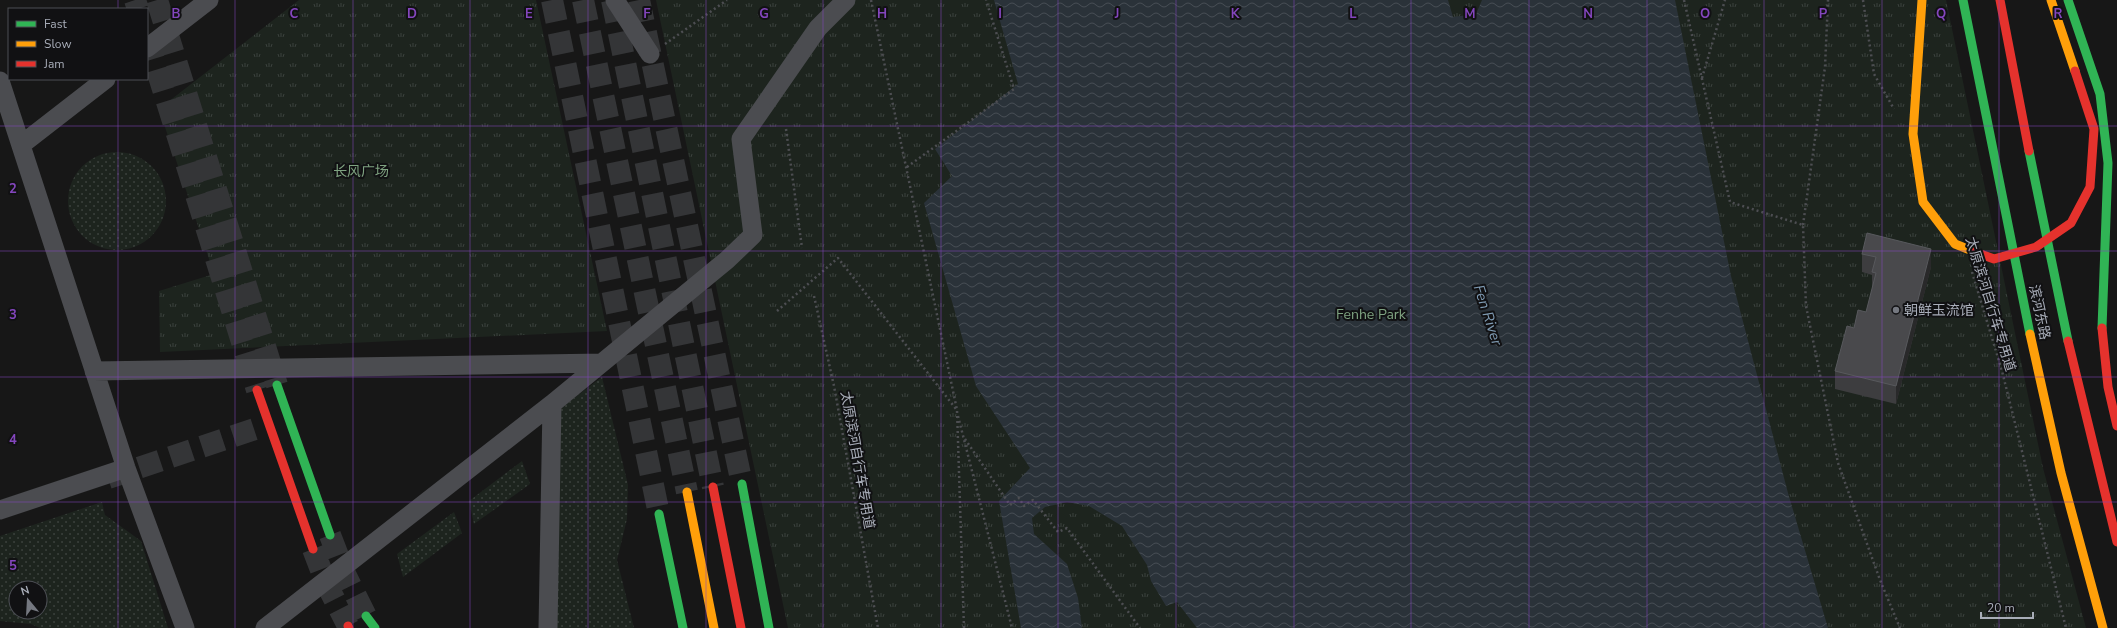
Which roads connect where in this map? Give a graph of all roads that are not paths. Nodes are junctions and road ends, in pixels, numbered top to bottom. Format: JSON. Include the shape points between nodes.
{"nodes":[{"id":1,"x":209,"y":0,"type":"edge"},
{"id":2,"x":615,"y":0,"type":"edge"},
{"id":3,"x":846,"y":0,"type":"edge"},
{"id":4,"x":1922,"y":0,"type":"edge"},
{"id":5,"x":1963,"y":0,"type":"edge"},
{"id":6,"x":2000,"y":0,"type":"edge"},
{"id":7,"x":2051,"y":0,"type":"edge"},
{"id":8,"x":2068,"y":0,"type":"edge"},
{"id":9,"x":148,"y":47,"type":"edge"},
{"id":10,"x":650,"y":54,"type":"road end"},
{"id":11,"x":105,"y":80,"type":"edge"},
{"id":12,"x":0,"y":81,"type":"edge"},
{"id":13,"x":21,"y":145,"type":"junction"},
{"id":14,"x":602,"y":363,"type":"junction"},
{"id":15,"x":94,"y":371,"type":"junction"},
{"id":16,"x":277,"y":385,"type":"tunnel mouth"},
{"id":17,"x":256,"y":390,"type":"tunnel mouth"},
{"id":18,"x":552,"y":404,"type":"junction"},
{"id":19,"x":288,"y":418,"type":"junction"},
{"id":20,"x":268,"y":425,"type":"junction"},
{"id":21,"x":2117,"y":426,"type":"edge"},
{"id":22,"x":258,"y":428,"type":"tunnel mouth"},
{"id":23,"x":126,"y":468,"type":"junction"},
{"id":24,"x":2100,"y":478,"type":"junction"},
{"id":25,"x":742,"y":484,"type":"tunnel mouth"},
{"id":26,"x":713,"y":487,"type":"tunnel mouth"},
{"id":27,"x":688,"y":492,"type":"tunnel mouth"},
{"id":28,"x":2117,"y":508,"type":"edge"},
{"id":29,"x":0,"y":510,"type":"edge"},
{"id":30,"x":659,"y":514,"type":"tunnel mouth"},
{"id":31,"x":330,"y":536,"type":"tunnel mouth"},
{"id":32,"x":2117,"y":542,"type":"edge"},
{"id":33,"x":313,"y":550,"type":"tunnel mouth"},
{"id":34,"x":366,"y":616,"type":"tunnel mouth"},
{"id":35,"x":185,"y":628,"type":"edge"},
{"id":36,"x":265,"y":628,"type":"edge"},
{"id":37,"x":375,"y":628,"type":"edge"},
{"id":38,"x":548,"y":628,"type":"edge"},
{"id":39,"x":683,"y":628,"type":"edge"},
{"id":40,"x":714,"y":628,"type":"edge"},
{"id":41,"x":741,"y":628,"type":"edge"},
{"id":42,"x":769,"y":628,"type":"edge"},
{"id":43,"x":2103,"y":628,"type":"edge"}],
"edges":[{"from":1,"to":9,"type":"street"},
{"from":2,"to":10,"type":"street"},
{"from":3,"to":14,"type":"street","via":[[818,28],[741,139],[753,235],[727,260]]},
{"from":4,"to":7,"type":"main road","via":[[1913,134],[1923,202],[1955,244],[1994,259],[2036,247],[2072,223],[2090,188],[2094,129]]},
{"from":5,"to":43,"type":"main road","name":"滨河东路","via":[[2036,357],[2070,505]]},
{"from":6,"to":24,"type":"main road","name":"滨河东路","via":[[2045,229]]},
{"from":8,"to":21,"type":"main road","via":[[2100,94],[2108,163],[2102,338],[2108,387]]},
{"from":11,"to":13,"type":"street"},
{"from":12,"to":13,"type":"street"},
{"from":13,"to":15,"type":"street"},
{"from":14,"to":15,"type":"street"},
{"from":14,"to":18,"type":"street"},
{"from":15,"to":23,"type":"street"},
{"from":16,"to":19,"type":"main road"},
{"from":17,"to":20,"type":"main road"},
{"from":18,"to":36,"type":"street"},
{"from":18,"to":38,"type":"street"},
{"from":19,"to":20,"type":"main road"},
{"from":19,"to":31,"type":"main road"},
{"from":20,"to":22,"type":"main road"},
{"from":20,"to":33,"type":"main road"},
{"from":23,"to":29,"type":"street"},
{"from":23,"to":35,"type":"street"},
{"from":24,"to":28,"type":"main road"},
{"from":24,"to":32,"type":"main road","name":"滨河东路"},
{"from":25,"to":42,"type":"main road"},
{"from":26,"to":41,"type":"main road"},
{"from":27,"to":40,"type":"main road"},
{"from":30,"to":39,"type":"main road"},
{"from":34,"to":37,"type":"main road"}]}
